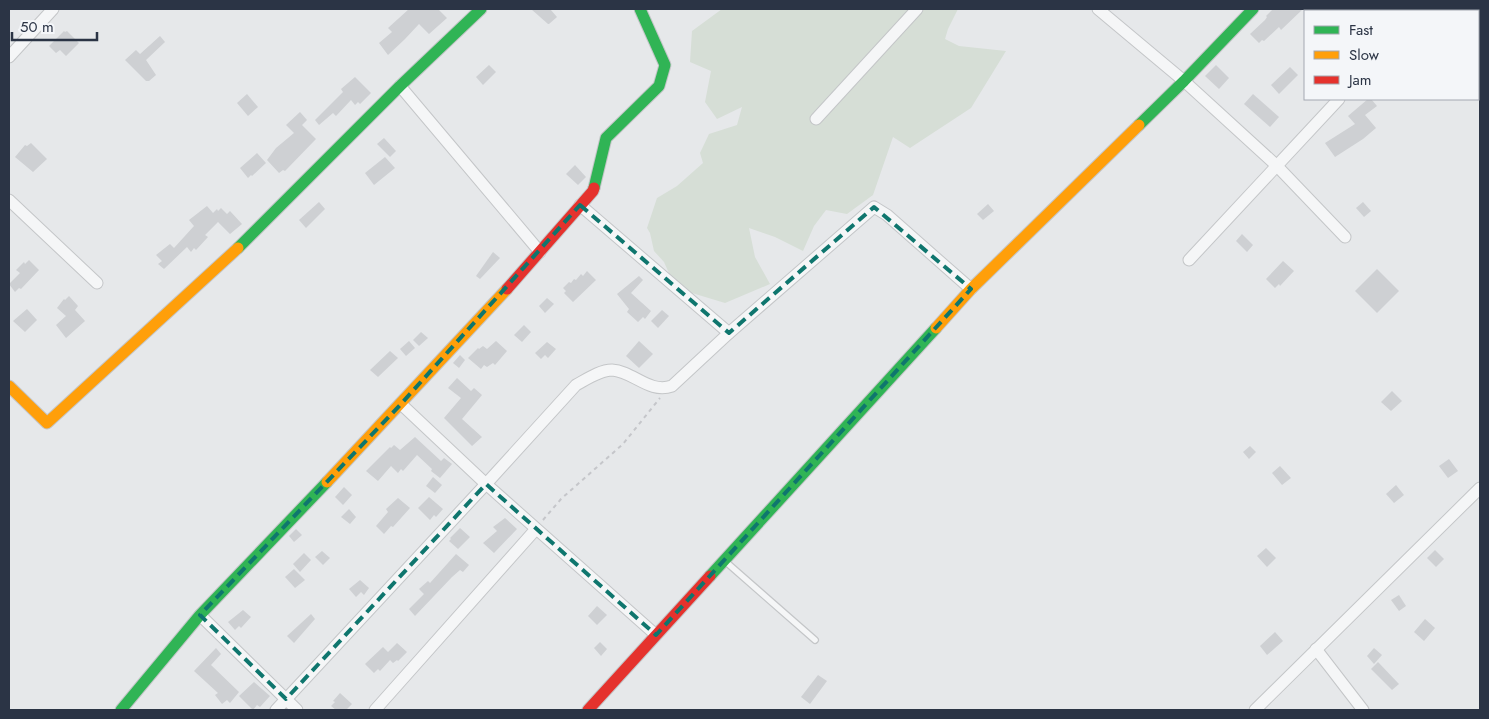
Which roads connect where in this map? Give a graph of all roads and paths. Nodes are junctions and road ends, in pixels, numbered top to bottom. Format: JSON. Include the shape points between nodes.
{"nodes":[{"id":1,"x":53,"y":9,"type":"edge"},
{"id":2,"x":482,"y":9,"type":"edge"},
{"id":3,"x":640,"y":9,"type":"edge"},
{"id":4,"x":917,"y":9,"type":"edge"},
{"id":5,"x":1098,"y":9,"type":"edge"},
{"id":6,"x":1254,"y":9,"type":"edge"},
{"id":7,"x":9,"y":57,"type":"edge"},
{"id":8,"x":1184,"y":81,"type":"junction"},
{"id":9,"x":400,"y":86,"type":"junction"},
{"id":10,"x":1338,"y":100,"type":"edge"},
{"id":11,"x":816,"y":119,"type":"dead end"},
{"id":12,"x":1276,"y":165,"type":"junction"},
{"id":13,"x":9,"y":200,"type":"edge"},
{"id":14,"x":580,"y":205,"type":"junction"},
{"id":15,"x":1345,"y":237,"type":"dead end"},
{"id":16,"x":540,"y":252,"type":"junction"},
{"id":17,"x":1189,"y":260,"type":"dead end"},
{"id":18,"x":97,"y":283,"type":"dead end"},
{"id":19,"x":971,"y":289,"type":"junction"},
{"id":20,"x":729,"y":333,"type":"junction"},
{"id":21,"x":9,"y":386,"type":"edge"},
{"id":22,"x":667,"y":388,"type":"junction"},
{"id":23,"x":401,"y":404,"type":"junction"},
{"id":24,"x":486,"y":484,"type":"junction"},
{"id":25,"x":1480,"y":488,"type":"edge"},
{"id":26,"x":536,"y":529,"type":"junction"},
{"id":27,"x":724,"y":560,"type":"junction"},
{"id":28,"x":200,"y":615,"type":"junction"},
{"id":29,"x":656,"y":635,"type":"junction"},
{"id":30,"x":815,"y":640,"type":"dead end"},
{"id":31,"x":1316,"y":649,"type":"junction"},
{"id":32,"x":286,"y":699,"type":"junction"},
{"id":33,"x":121,"y":710,"type":"edge"},
{"id":34,"x":276,"y":710,"type":"edge"},
{"id":35,"x":297,"y":710,"type":"edge"},
{"id":36,"x":375,"y":710,"type":"edge"},
{"id":37,"x":588,"y":710,"type":"edge"},
{"id":38,"x":1255,"y":710,"type":"edge"},
{"id":39,"x":1363,"y":710,"type":"edge"}],
"edges":[{"from":1,"to":7,"type":"street"},
{"from":2,"to":9,"type":"street"},
{"from":3,"to":14,"type":"street","via":[[665,65],[659,86],[606,138],[592,191]]},
{"from":4,"to":11,"type":"street"},
{"from":5,"to":8,"type":"street"},
{"from":6,"to":8,"type":"street"},
{"from":8,"to":12,"type":"street"},
{"from":8,"to":19,"type":"street"},
{"from":9,"to":16,"type":"street"},
{"from":9,"to":21,"type":"street","via":[[242,245],[47,423]]},
{"from":10,"to":12,"type":"street"},
{"from":12,"to":15,"type":"street"},
{"from":12,"to":17,"type":"street"},
{"from":13,"to":18,"type":"street"},
{"from":14,"to":16,"type":"street"},
{"from":14,"to":20,"type":"street"},
{"from":16,"to":23,"type":"street"},
{"from":19,"to":20,"type":"street","via":[[874,207]]},
{"from":19,"to":27,"type":"street"},
{"from":20,"to":22,"type":"street"},
{"from":22,"to":24,"type":"street","via":[[655,387],[612,370],[594,375],[576,385]]},
{"from":22,"to":26,"type":"path","via":[[623,444],[561,499]]},
{"from":23,"to":24,"type":"street"},
{"from":23,"to":28,"type":"street"},
{"from":24,"to":26,"type":"street"},
{"from":24,"to":32,"type":"street"},
{"from":25,"to":31,"type":"street"},
{"from":26,"to":29,"type":"street"},
{"from":26,"to":36,"type":"street"},
{"from":27,"to":29,"type":"street"},
{"from":27,"to":30,"type":"lane"},
{"from":28,"to":32,"type":"street"},
{"from":28,"to":33,"type":"street"},
{"from":29,"to":37,"type":"street"},
{"from":31,"to":38,"type":"street"},
{"from":31,"to":39,"type":"street"},
{"from":32,"to":34,"type":"street"},
{"from":32,"to":35,"type":"street"}]}
